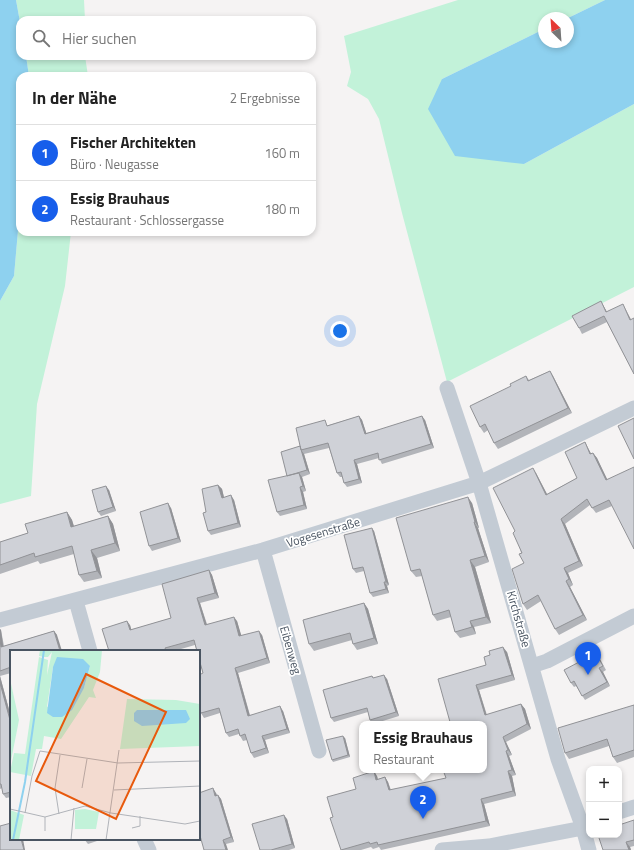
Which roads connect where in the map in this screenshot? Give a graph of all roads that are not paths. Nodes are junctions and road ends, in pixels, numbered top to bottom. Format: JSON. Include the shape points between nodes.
{"nodes":[{"id":1,"x":446,"y":388,"type":"dead end"},
{"id":2,"x":634,"y":408,"type":"edge"},
{"id":3,"x":479,"y":483,"type":"junction"},
{"id":4,"x":263,"y":550,"type":"junction"},
{"id":5,"x":76,"y":600,"type":"junction"},
{"id":6,"x":634,"y":616,"type":"edge"},
{"id":7,"x":0,"y":620,"type":"edge"},
{"id":8,"x":90,"y":650,"type":"edge"},
{"id":9,"x":532,"y":666,"type":"junction"},
{"id":10,"x":319,"y":751,"type":"dead end"},
{"id":11,"x":634,"y":807,"type":"edge"},
{"id":12,"x":622,"y":811,"type":"edge"},
{"id":13,"x":586,"y":827,"type":"edge"},
{"id":14,"x":587,"y":838,"type":"edge"},
{"id":15,"x":144,"y":840,"type":"edge"},
{"id":16,"x":149,"y":850,"type":"edge"},
{"id":17,"x":442,"y":850,"type":"edge"},
{"id":18,"x":589,"y":850,"type":"edge"}],
"edges":[{"from":1,"to":3,"type":"street","name":"Kirchstraße"},
{"from":2,"to":3,"type":"street","name":"Vogesenstraße"},
{"from":3,"to":4,"type":"street","name":"Vogesenstraße"},
{"from":3,"to":9,"type":"street","name":"Kirchstraße"},
{"from":4,"to":5,"type":"street","name":"Vogesenstraße"},
{"from":4,"to":10,"type":"street","name":"Eibenweg"},
{"from":5,"to":7,"type":"street","name":"Vogesenstraße"},
{"from":5,"to":8,"type":"street"},
{"from":6,"to":9,"type":"street","via":[[547,661]]},
{"from":9,"to":13,"type":"street","name":"Kirchstraße","via":[[558,759]]},
{"from":11,"to":12,"type":"street"},
{"from":13,"to":17,"type":"street","via":[[489,846]]},
{"from":14,"to":18,"type":"street","name":"Kirchstraße"},
{"from":15,"to":16,"type":"street"}]}
